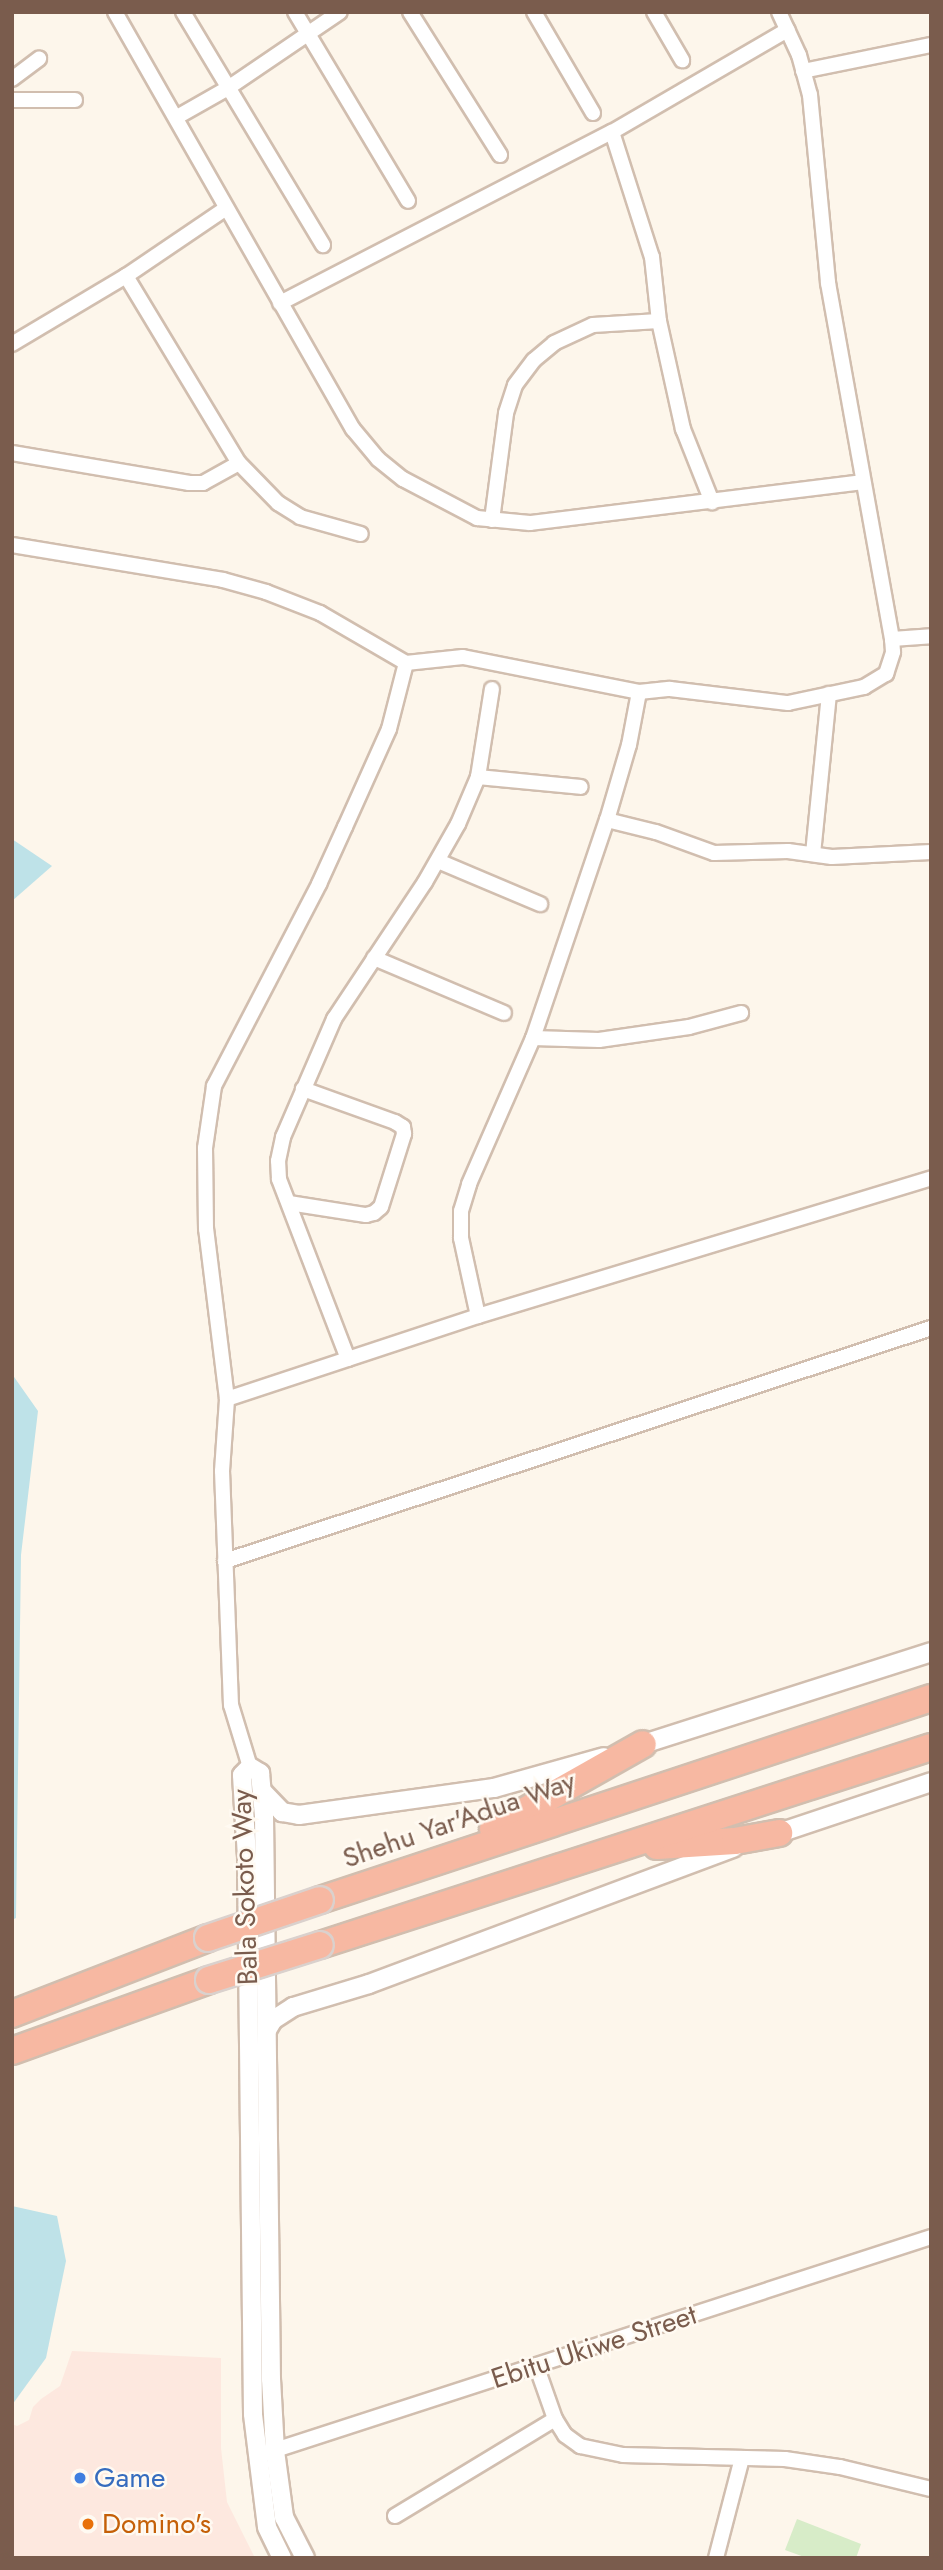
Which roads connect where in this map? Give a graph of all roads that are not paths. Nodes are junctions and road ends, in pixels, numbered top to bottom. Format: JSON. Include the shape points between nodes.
{"nodes":[{"id":1,"x":115,"y":12,"type":"edge"},
{"id":2,"x":183,"y":12,"type":"edge"},
{"id":3,"x":295,"y":12,"type":"edge"},
{"id":4,"x":340,"y":12,"type":"edge"},
{"id":5,"x":410,"y":12,"type":"edge"},
{"id":6,"x":534,"y":12,"type":"edge"},
{"id":7,"x":654,"y":12,"type":"edge"},
{"id":8,"x":779,"y":12,"type":"edge"},
{"id":9,"x":787,"y":30,"type":"junction"},
{"id":10,"x":309,"y":35,"type":"junction"},
{"id":11,"x":931,"y":45,"type":"edge"},
{"id":12,"x":39,"y":59,"type":"dead end"},
{"id":13,"x":682,"y":60,"type":"dead end"},
{"id":14,"x":803,"y":71,"type":"junction"},
{"id":15,"x":12,"y":79,"type":"edge"},
{"id":16,"x":228,"y":88,"type":"junction"},
{"id":17,"x":12,"y":100,"type":"edge"},
{"id":18,"x":75,"y":100,"type":"dead end"},
{"id":19,"x":593,"y":113,"type":"dead end"},
{"id":20,"x":177,"y":117,"type":"junction"},
{"id":21,"x":612,"y":132,"type":"junction"},
{"id":22,"x":500,"y":155,"type":"dead end"},
{"id":23,"x":408,"y":201,"type":"dead end"},
{"id":24,"x":225,"y":209,"type":"junction"},
{"id":25,"x":323,"y":245,"type":"dead end"},
{"id":26,"x":126,"y":276,"type":"junction"},
{"id":27,"x":280,"y":303,"type":"junction"},
{"id":28,"x":659,"y":321,"type":"junction"},
{"id":29,"x":12,"y":344,"type":"edge"},
{"id":30,"x":12,"y":453,"type":"edge"},
{"id":31,"x":239,"y":463,"type":"junction"},
{"id":32,"x":862,"y":482,"type":"junction"},
{"id":33,"x":712,"y":502,"type":"junction"},
{"id":34,"x":492,"y":520,"type":"junction"},
{"id":35,"x":361,"y":534,"type":"dead end"},
{"id":36,"x":12,"y":545,"type":"edge"},
{"id":37,"x":931,"y":636,"type":"edge"},
{"id":38,"x":892,"y":639,"type":"junction"},
{"id":39,"x":406,"y":663,"type":"junction"},
{"id":40,"x":492,"y":689,"type":"dead end"},
{"id":41,"x":639,"y":692,"type":"junction"},
{"id":42,"x":829,"y":694,"type":"junction"},
{"id":43,"x":478,"y":776,"type":"junction"},
{"id":44,"x":581,"y":787,"type":"dead end"},
{"id":45,"x":607,"y":820,"type":"junction"},
{"id":46,"x":931,"y":852,"type":"edge"},
{"id":47,"x":813,"y":854,"type":"junction"},
{"id":48,"x":438,"y":860,"type":"junction"},
{"id":49,"x":540,"y":904,"type":"dead end"},
{"id":50,"x":374,"y":958,"type":"junction"},
{"id":51,"x":503,"y":1013,"type":"dead end"},
{"id":52,"x":741,"y":1013,"type":"dead end"},
{"id":53,"x":533,"y":1038,"type":"junction"},
{"id":54,"x":303,"y":1089,"type":"junction"},
{"id":55,"x":931,"y":1178,"type":"edge"},
{"id":56,"x":289,"y":1203,"type":"junction"},
{"id":57,"x":478,"y":1316,"type":"junction"},
{"id":58,"x":931,"y":1328,"type":"edge"},
{"id":59,"x":348,"y":1359,"type":"junction"},
{"id":60,"x":228,"y":1399,"type":"junction"},
{"id":61,"x":225,"y":1561,"type":"junction"},
{"id":62,"x":931,"y":1652,"type":"edge"},
{"id":63,"x":931,"y":1698,"type":"edge"},
{"id":64,"x":643,"y":1744,"type":"junction"},
{"id":65,"x":931,"y":1747,"type":"edge"},
{"id":66,"x":250,"y":1767,"type":"junction"},
{"id":67,"x":931,"y":1782,"type":"edge"},
{"id":68,"x":263,"y":1792,"type":"junction"},
{"id":69,"x":299,"y":1815,"type":"junction"},
{"id":70,"x":264,"y":1826,"type":"junction"},
{"id":71,"x":779,"y":1833,"type":"junction"},
{"id":72,"x":247,"y":1857,"type":"junction"},
{"id":73,"x":384,"y":1877,"type":"junction"},
{"id":74,"x":533,"y":1877,"type":"junction"},
{"id":75,"x":248,"y":1980,"type":"junction"},
{"id":76,"x":268,"y":2004,"type":"junction"},
{"id":77,"x":293,"y":2007,"type":"junction"},
{"id":78,"x":12,"y":2014,"type":"edge"},
{"id":79,"x":267,"y":2030,"type":"junction"},
{"id":80,"x":12,"y":2051,"type":"edge"},
{"id":81,"x":931,"y":2237,"type":"edge"},
{"id":82,"x":536,"y":2365,"type":"junction"},
{"id":83,"x":555,"y":2419,"type":"junction"},
{"id":84,"x":275,"y":2451,"type":"junction"},
{"id":85,"x":256,"y":2455,"type":"junction"},
{"id":86,"x":742,"y":2458,"type":"junction"},
{"id":87,"x":931,"y":2489,"type":"edge"},
{"id":88,"x":395,"y":2516,"type":"dead end"},
{"id":89,"x":282,"y":2558,"type":"edge"},
{"id":90,"x":305,"y":2558,"type":"edge"},
{"id":91,"x":716,"y":2558,"type":"edge"}],
"edges":[{"from":1,"to":20,"type":"street"},
{"from":2,"to":16,"type":"street"},
{"from":3,"to":10,"type":"street"},
{"from":4,"to":10,"type":"street"},
{"from":5,"to":22,"type":"street"},
{"from":6,"to":19,"type":"street"},
{"from":7,"to":13,"type":"street"},
{"from":8,"to":9,"type":"street"},
{"from":9,"to":14,"type":"street"},
{"from":9,"to":21,"type":"street"},
{"from":10,"to":16,"type":"street"},
{"from":10,"to":23,"type":"street"},
{"from":11,"to":14,"type":"street"},
{"from":12,"to":15,"type":"street"},
{"from":14,"to":32,"type":"street","via":[[810,95],[828,283]]},
{"from":16,"to":20,"type":"street"},
{"from":16,"to":25,"type":"street"},
{"from":17,"to":18,"type":"street"},
{"from":20,"to":24,"type":"street"},
{"from":21,"to":27,"type":"street"},
{"from":21,"to":28,"type":"street","via":[[652,257]]},
{"from":24,"to":26,"type":"street"},
{"from":24,"to":27,"type":"street"},
{"from":26,"to":29,"type":"street"},
{"from":26,"to":31,"type":"street"},
{"from":27,"to":34,"type":"street","via":[[353,429],[378,459],[436,498]]},
{"from":28,"to":33,"type":"street","via":[[683,429]]},
{"from":28,"to":34,"type":"street","via":[[593,325],[554,343],[534,360],[515,385],[506,413]]},
{"from":30,"to":31,"type":"street","via":[[188,483],[203,483]]},
{"from":31,"to":35,"type":"street","via":[[278,503],[300,517]]},
{"from":32,"to":33,"type":"street"},
{"from":32,"to":38,"type":"street"},
{"from":33,"to":34,"type":"street","via":[[530,523]]},
{"from":36,"to":39,"type":"street","via":[[223,580],[266,592],[320,614]]},
{"from":37,"to":38,"type":"street"},
{"from":38,"to":42,"type":"street","via":[[886,674],[864,687]]},
{"from":39,"to":41,"type":"street","via":[[463,657]]},
{"from":39,"to":60,"type":"street","via":[[389,729],[345,828],[214,1086],[205,1148],[206,1229]]},
{"from":40,"to":43,"type":"street"},
{"from":41,"to":42,"type":"street","via":[[670,689],[788,703]]},
{"from":41,"to":45,"type":"street"},
{"from":42,"to":47,"type":"street"},
{"from":43,"to":44,"type":"street"},
{"from":43,"to":48,"type":"street"},
{"from":45,"to":47,"type":"street","via":[[714,853]]},
{"from":45,"to":53,"type":"street"},
{"from":46,"to":47,"type":"street","via":[[832,858]]},
{"from":48,"to":49,"type":"street"},
{"from":48,"to":50,"type":"street"},
{"from":50,"to":51,"type":"street"},
{"from":50,"to":54,"type":"street","via":[[334,1019]]},
{"from":52,"to":53,"type":"street","via":[[689,1027],[599,1040]]},
{"from":53,"to":57,"type":"street","via":[[461,1211],[461,1238]]},
{"from":54,"to":56,"type":"street","via":[[278,1161],[279,1180]]},
{"from":54,"to":56,"type":"street","via":[[395,1122],[404,1133],[381,1207],[374,1213]]},
{"from":55,"to":57,"type":"street"},
{"from":56,"to":59,"type":"street"},
{"from":57,"to":59,"type":"street"},
{"from":58,"to":61,"type":"street"},
{"from":59,"to":60,"type":"street"},
{"from":60,"to":61,"type":"street","via":[[222,1471]]},
{"from":61,"to":66,"type":"street","via":[[231,1705]]},
{"from":62,"to":64,"type":"street"},
{"from":63,"to":73,"type":"highway","name":"Shehu Yar'Adua Way"},
{"from":64,"to":69,"type":"street","via":[[494,1788]]},
{"from":64,"to":73,"type":"highway","via":[[472,1840]]},
{"from":65,"to":74,"type":"highway"},
{"from":66,"to":68,"type":"street","name":"Bala Sokoto Way","via":[[260,1773]]},
{"from":66,"to":72,"type":"street","name":"Bala Sokoto Way","via":[[242,1775]]},
{"from":67,"to":71,"type":"street"},
{"from":68,"to":69,"type":"street","via":[[282,1812]]},
{"from":68,"to":70,"type":"street","name":"Bala Sokoto Way"},
{"from":69,"to":70,"type":"street"},
{"from":70,"to":72,"type":"street","via":[[249,1843]]},
{"from":70,"to":76,"type":"street","name":"Bala Sokoto Way"},
{"from":71,"to":74,"type":"highway","via":[[653,1846]]},
{"from":71,"to":77,"type":"street","via":[[369,1984]]},
{"from":72,"to":75,"type":"street","name":"Bala Sokoto Way"},
{"from":73,"to":78,"type":"highway","name":"Shehu Yar'Adua Way","bridge":true,"via":[[208,1938]]},
{"from":74,"to":80,"type":"highway","bridge":true,"via":[[209,1980]]},
{"from":75,"to":76,"type":"street","via":[[254,1995]]},
{"from":75,"to":85,"type":"street","name":"Bala Sokoto Way"},
{"from":76,"to":77,"type":"street"},
{"from":76,"to":79,"type":"street","name":"Bala Sokoto Way"},
{"from":77,"to":79,"type":"street","via":[[273,2020]]},
{"from":79,"to":84,"type":"street","name":"Bala Sokoto Way"},
{"from":81,"to":82,"type":"street","name":"Ebitu Ukiwe Street"},
{"from":82,"to":83,"type":"street"},
{"from":82,"to":84,"type":"street","name":"Ebitu Ukiwe Street"},
{"from":83,"to":86,"type":"street","via":[[565,2435],[580,2446],[623,2455]]},
{"from":83,"to":88,"type":"street"},
{"from":84,"to":85,"type":"street","name":"Ebitu Ukiwe Street"},
{"from":84,"to":90,"type":"street","name":"Bala Sokoto Way","via":[[284,2517]]},
{"from":85,"to":89,"type":"street","name":"Bala Sokoto Way","via":[[267,2527]]},
{"from":86,"to":87,"type":"street","via":[[840,2468]]},
{"from":86,"to":91,"type":"street"}]}
